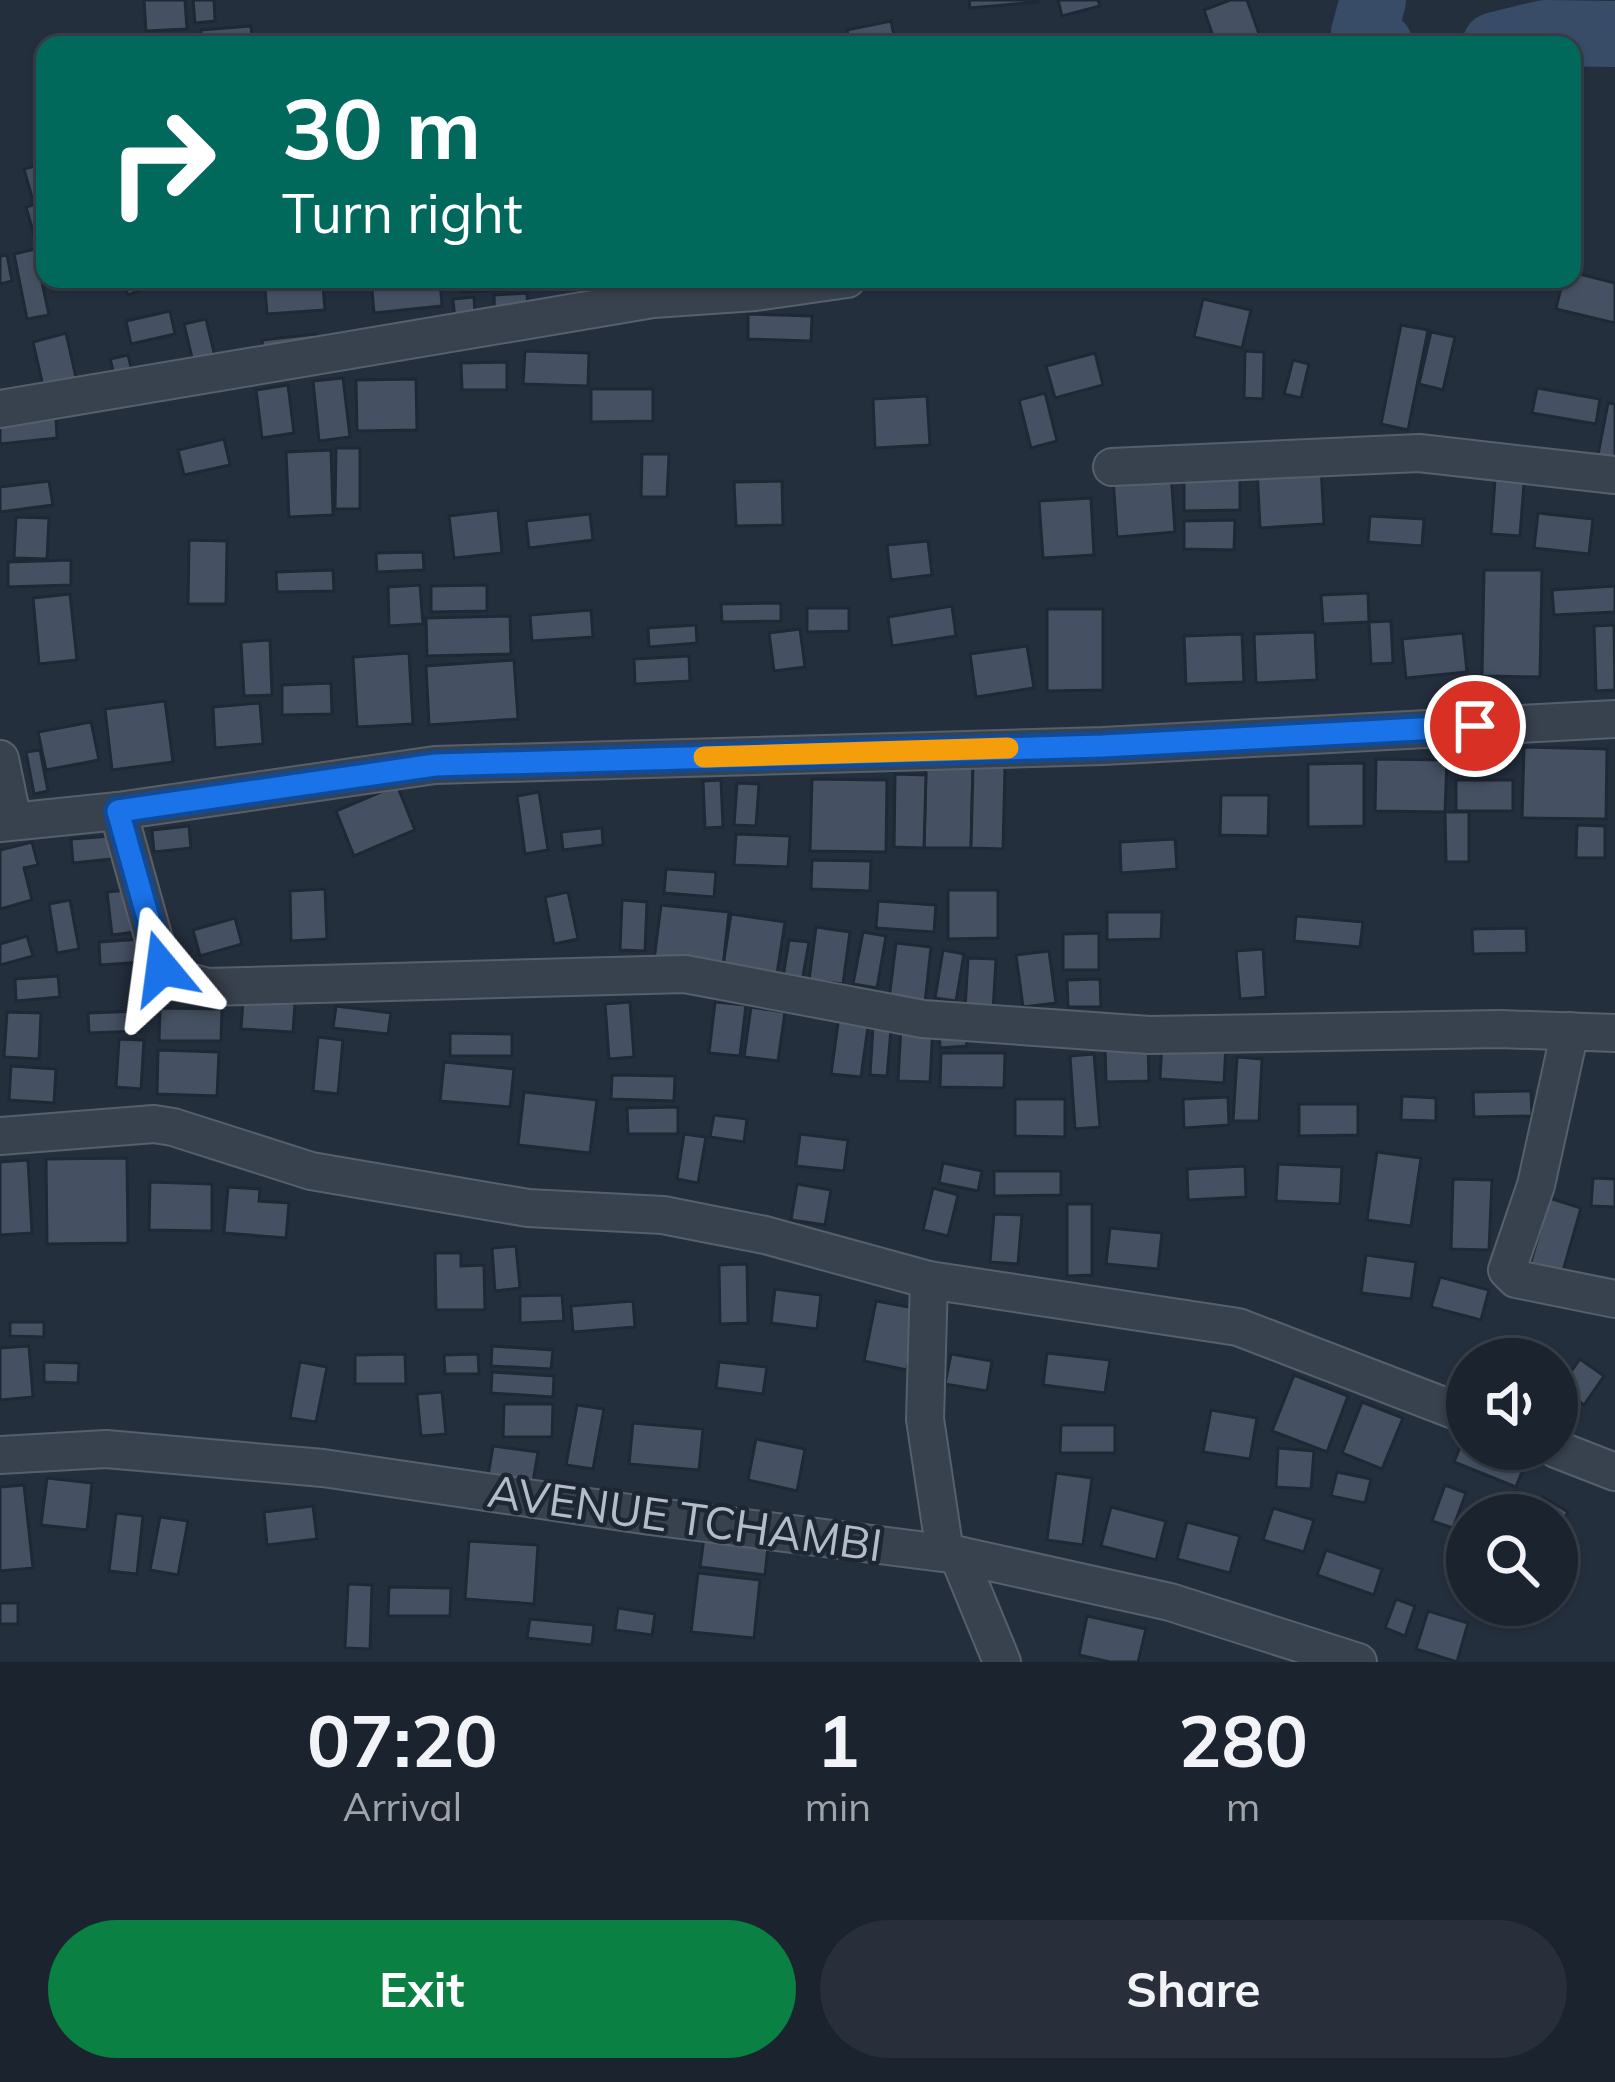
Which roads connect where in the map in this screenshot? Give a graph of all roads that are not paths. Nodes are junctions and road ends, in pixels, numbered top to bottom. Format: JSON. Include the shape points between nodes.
{"nodes":[{"id":1,"x":784,"y":288,"type":"edge"},
{"id":2,"x":0,"y":409,"type":"edge"},
{"id":3,"x":1112,"y":466,"type":"dead end"},
{"id":4,"x":1615,"y":475,"type":"edge"},
{"id":5,"x":1615,"y":719,"type":"edge"},
{"id":6,"x":0,"y":759,"type":"edge"},
{"id":7,"x":118,"y":811,"type":"junction"},
{"id":8,"x":7,"y":822,"type":"edge"},
{"id":9,"x":1570,"y":1031,"type":"junction"},
{"id":10,"x":1615,"y":1033,"type":"edge"},
{"id":11,"x":0,"y":1136,"type":"edge"},
{"id":12,"x":929,"y":1280,"type":"junction"},
{"id":13,"x":1615,"y":1299,"type":"edge"},
{"id":14,"x":1446,"y":1407,"type":"edge"},
{"id":15,"x":0,"y":1455,"type":"edge"},
{"id":16,"x":1578,"y":1458,"type":"edge"},
{"id":17,"x":1615,"y":1472,"type":"edge"},
{"id":18,"x":951,"y":1554,"type":"junction"},
{"id":19,"x":1002,"y":1662,"type":"edge"},
{"id":20,"x":1358,"y":1662,"type":"edge"}],
"edges":[{"from":1,"to":2,"type":"street","via":[[653,298]]},
{"from":3,"to":4,"type":"street","via":[[1419,453]]},
{"from":5,"to":7,"type":"street","via":[[1103,746],[435,765]]},
{"from":6,"to":8,"type":"street"},
{"from":7,"to":8,"type":"street"},
{"from":7,"to":9,"type":"street","via":[[162,968],[208,987],[685,974],[923,1019],[1149,1035]]},
{"from":9,"to":10,"type":"street"},
{"from":9,"to":13,"type":"street","via":[[1508,1270],[1516,1279]]},
{"from":11,"to":12,"type":"street","via":[[154,1124],[311,1171],[528,1208],[663,1215]]},
{"from":12,"to":14,"type":"street","via":[[1238,1328]]},
{"from":12,"to":18,"type":"street","via":[[925,1419]]},
{"from":15,"to":18,"type":"street","name":"AVENUE TCHAMBI","via":[[106,1450],[323,1468]]},
{"from":16,"to":17,"type":"street"},
{"from":18,"to":19,"type":"street"},
{"from":18,"to":20,"type":"street","name":"AVENUE TCHAMBI","via":[[1170,1602]]}]}
